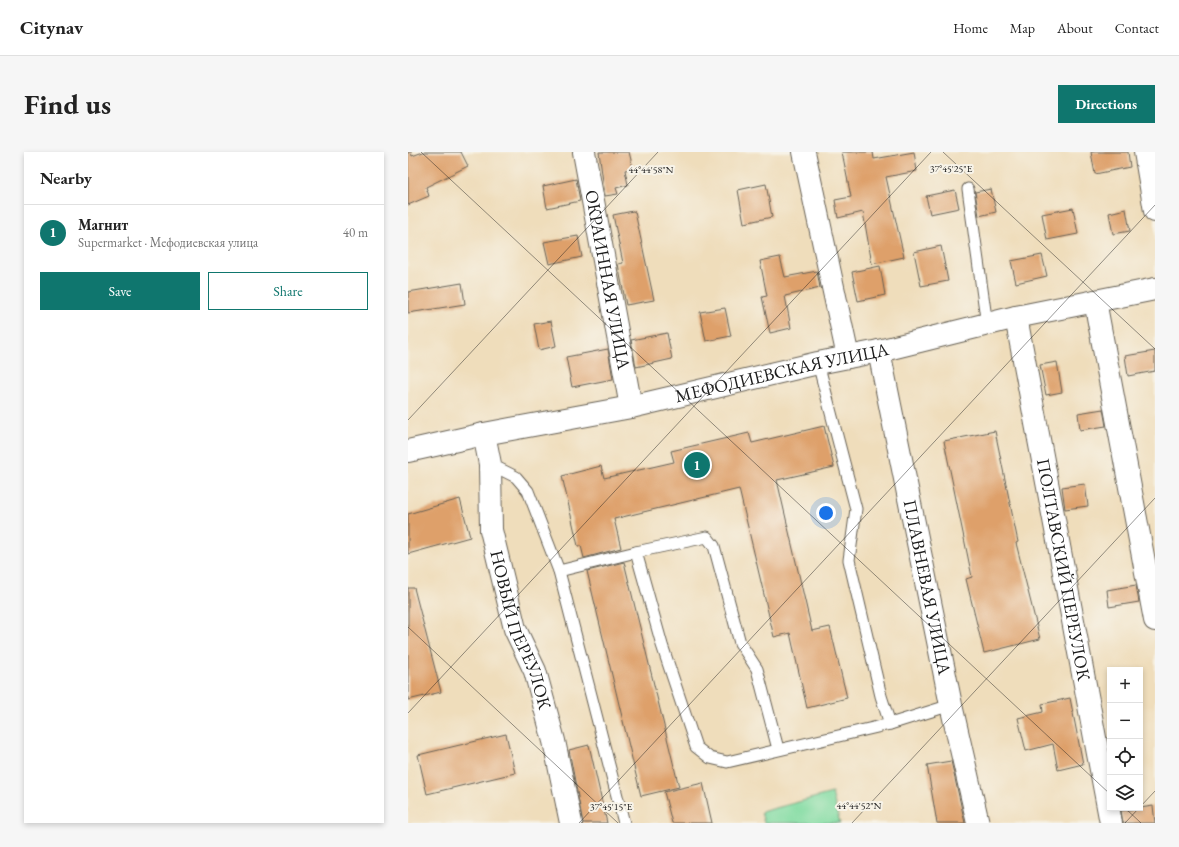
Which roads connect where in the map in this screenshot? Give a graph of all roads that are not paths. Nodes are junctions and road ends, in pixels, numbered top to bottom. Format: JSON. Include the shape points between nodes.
{"nodes":[{"id":1,"x":584,"y":152,"type":"edge"},
{"id":2,"x":804,"y":152,"type":"edge"},
{"id":3,"x":1145,"y":152,"type":"edge"},
{"id":4,"x":968,"y":189,"type":"dead end"},
{"id":5,"x":1155,"y":211,"type":"edge"},
{"id":6,"x":1155,"y":289,"type":"edge"},
{"id":7,"x":1096,"y":301,"type":"junction"},
{"id":8,"x":1016,"y":317,"type":"junction"},
{"id":9,"x":987,"y":325,"type":"junction"},
{"id":10,"x":879,"y":351,"type":"junction"},
{"id":11,"x":848,"y":357,"type":"junction"},
{"id":12,"x":818,"y":363,"type":"junction"},
{"id":13,"x":631,"y":407,"type":"junction"},
{"id":14,"x":484,"y":434,"type":"junction"},
{"id":15,"x":408,"y":451,"type":"edge"},
{"id":16,"x":490,"y":464,"type":"junction"},
{"id":17,"x":636,"y":552,"type":"junction"},
{"id":18,"x":559,"y":571,"type":"junction"},
{"id":19,"x":1155,"y":620,"type":"edge"},
{"id":20,"x":951,"y":706,"type":"junction"},
{"id":21,"x":890,"y":724,"type":"junction"},
{"id":22,"x":778,"y":749,"type":"junction"},
{"id":23,"x":571,"y":823,"type":"edge"},
{"id":24,"x":624,"y":823,"type":"edge"},
{"id":25,"x":978,"y":823,"type":"edge"},
{"id":26,"x":1111,"y":823,"type":"edge"}],
"edges":[{"from":1,"to":13,"type":"street","name":"ОКРАИННАЯ УЛИЦА"},
{"from":2,"to":11,"type":"street"},
{"from":3,"to":5,"type":"street"},
{"from":4,"to":9,"type":"lane"},
{"from":6,"to":7,"type":"street","name":"МЕФОДИЕВСКАЯ УЛИЦА"},
{"from":7,"to":8,"type":"street","name":"МЕФОДИЕВСКАЯ УЛИЦА"},
{"from":7,"to":19,"type":"street"},
{"from":8,"to":9,"type":"street","name":"МЕФОДИЕВСКАЯ УЛИЦА"},
{"from":8,"to":26,"type":"street","name":"ПОЛТАВСКИЙ ПЕРЕУЛОК"},
{"from":9,"to":10,"type":"street","name":"МЕФОДИЕВСКАЯ УЛИЦА"},
{"from":10,"to":11,"type":"street","name":"МЕФОДИЕВСКАЯ УЛИЦА"},
{"from":10,"to":20,"type":"street","name":"ПЛАВНЕВАЯ УЛИЦА"},
{"from":11,"to":12,"type":"street","name":"МЕФОДИЕВСКАЯ УЛИЦА"},
{"from":12,"to":13,"type":"street","name":"МЕФОДИЕВСКАЯ УЛИЦА"},
{"from":12,"to":21,"type":"lane","via":[[856,509],[849,560]]},
{"from":13,"to":14,"type":"street","name":"МЕФОДИЕВСКАЯ УЛИЦА"},
{"from":14,"to":15,"type":"street","name":"МЕФОДИЕВСКАЯ УЛИЦА"},
{"from":14,"to":16,"type":"street","name":"НОВЫЙ ПЕРЕУЛОК"},
{"from":16,"to":18,"type":"lane","via":[[516,477],[528,491]]},
{"from":16,"to":23,"type":"street","name":"НОВЫЙ ПЕРЕУЛОК","via":[[491,530],[515,629],[535,671],[554,742]]},
{"from":17,"to":18,"type":"lane"},
{"from":17,"to":22,"type":"lane","via":[[662,645],[696,747],[710,758],[727,762]]},
{"from":17,"to":22,"type":"lane","via":[[707,537],[714,546],[740,643],[757,669]]},
{"from":18,"to":24,"type":"lane"},
{"from":20,"to":21,"type":"lane"},
{"from":20,"to":25,"type":"street","name":"ПЛАВНЕВАЯ УЛИЦА"},
{"from":21,"to":22,"type":"lane"}]}
